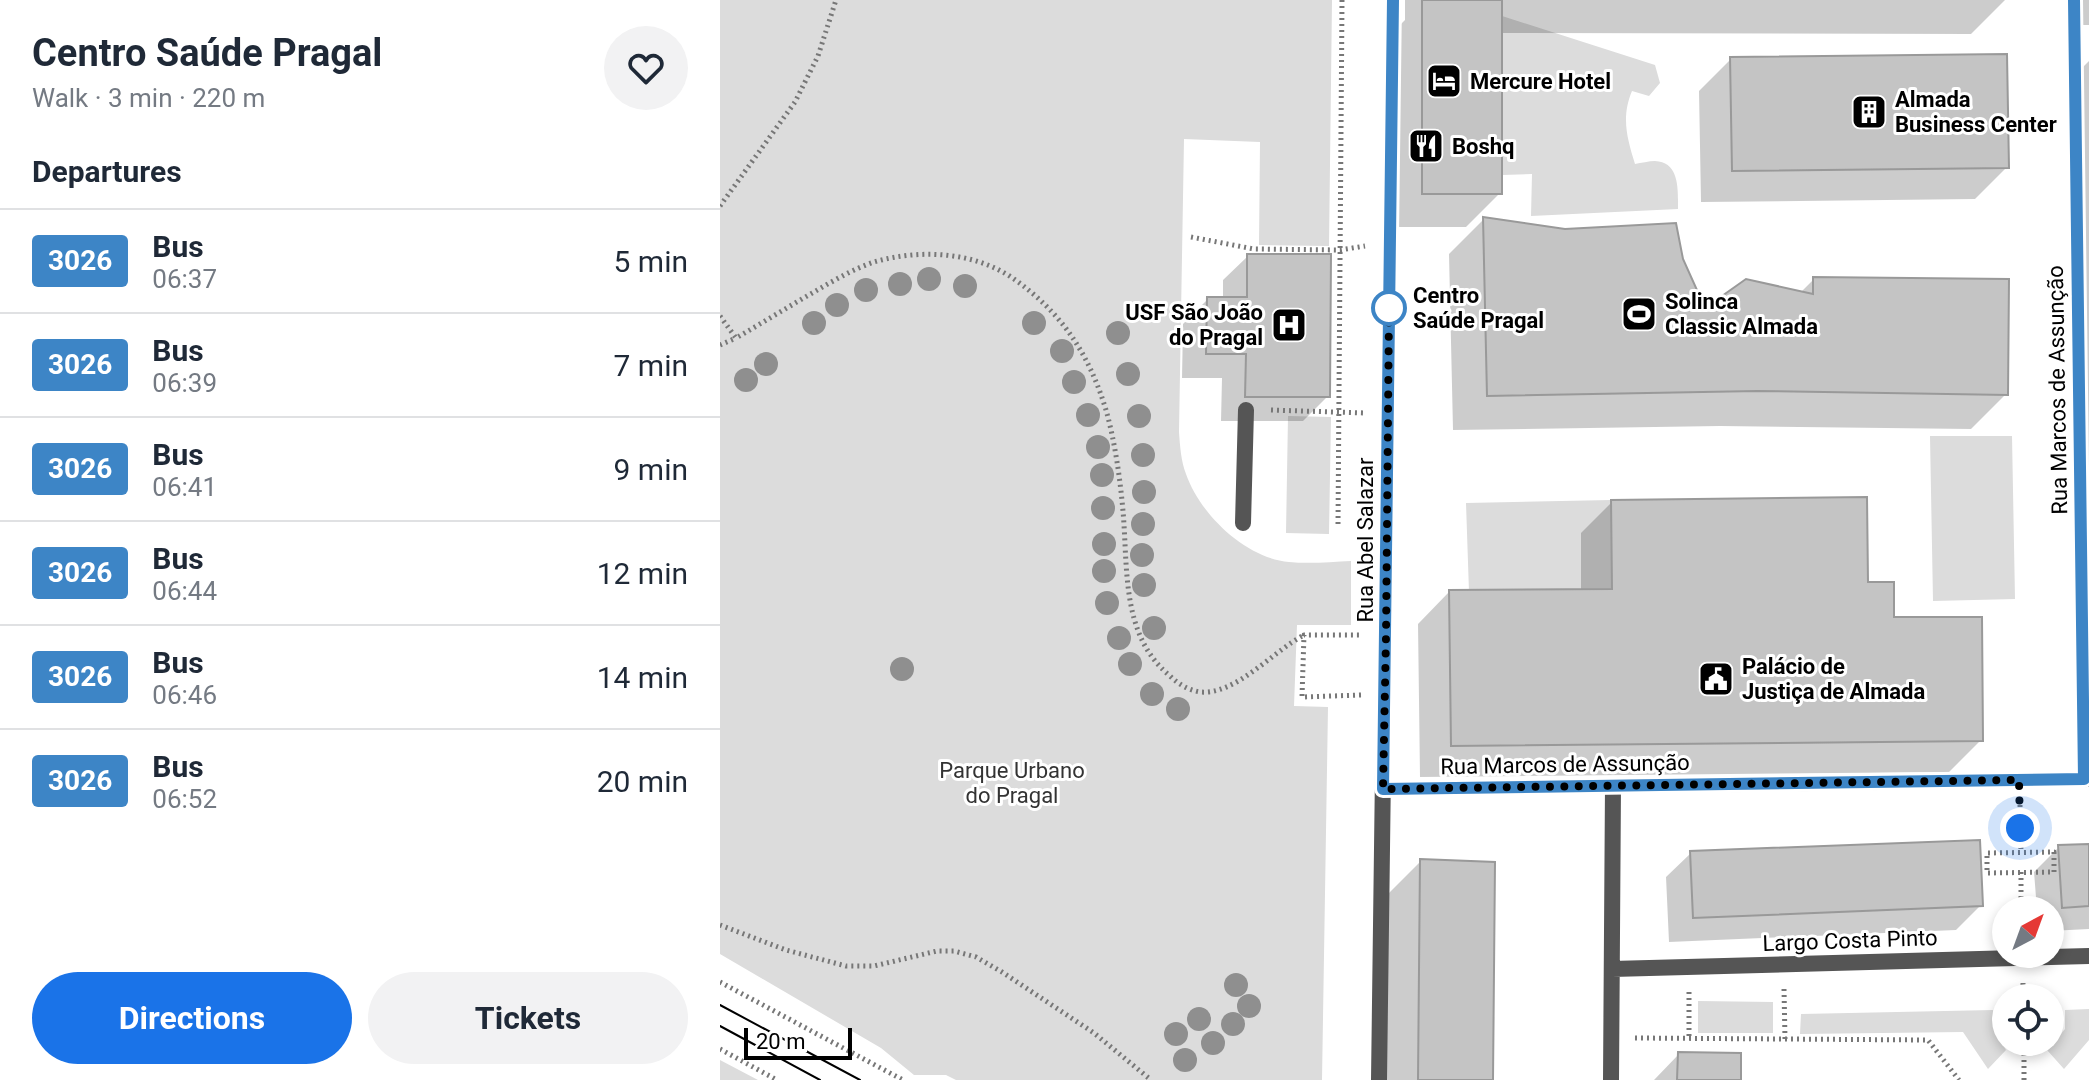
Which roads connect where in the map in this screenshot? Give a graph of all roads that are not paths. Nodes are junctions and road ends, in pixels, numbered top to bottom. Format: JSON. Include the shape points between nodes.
{"nodes":[{"id":1,"x":1393,"y":0,"type":"edge"},
{"id":2,"x":2074,"y":0,"type":"edge"},
{"id":3,"x":1246,"y":410,"type":"road end"},
{"id":4,"x":1243,"y":523,"type":"dead end"},
{"id":5,"x":2087,"y":779,"type":"edge"},
{"id":6,"x":1613,"y":785,"type":"junction"},
{"id":7,"x":1383,"y":789,"type":"junction"},
{"id":8,"x":2089,"y":956,"type":"edge"},
{"id":9,"x":1612,"y":969,"type":"junction"},
{"id":10,"x":1379,"y":1080,"type":"edge"},
{"id":11,"x":1611,"y":1080,"type":"edge"}],
"edges":[{"from":1,"to":7,"type":"street","name":"Rua Abel Salazar"},
{"from":2,"to":5,"type":"street","name":"Rua Marcos de Assunção"},
{"from":3,"to":4,"type":"street"},
{"from":5,"to":6,"type":"street","name":"Rua Marcos de Assunção"},
{"from":6,"to":7,"type":"street","name":"Rua Marcos de Assunção"},
{"from":6,"to":9,"type":"street"},
{"from":7,"to":10,"type":"street","name":"Rua Abel Salazar"},
{"from":8,"to":9,"type":"street","name":"Largo Costa Pinto"},
{"from":9,"to":11,"type":"street"}]}
